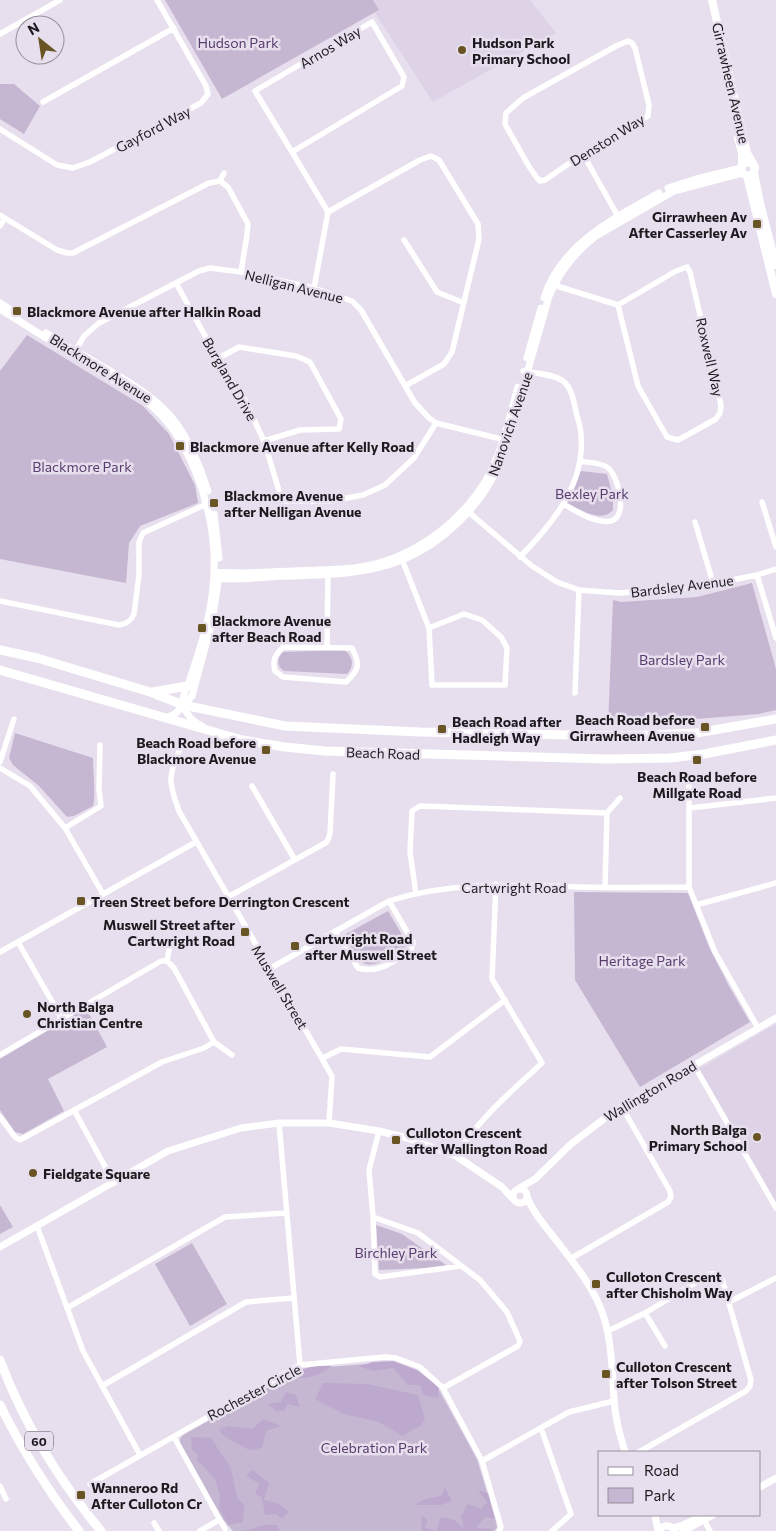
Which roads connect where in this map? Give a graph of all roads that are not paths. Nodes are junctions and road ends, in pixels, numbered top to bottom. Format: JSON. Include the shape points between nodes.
{"nodes":[{"id":1,"x":60,"y":0,"type":"edge"},
{"id":2,"x":157,"y":0,"type":"edge"},
{"id":3,"x":706,"y":0,"type":"edge"},
{"id":4,"x":712,"y":0,"type":"edge"},
{"id":5,"x":174,"y":28,"type":"junction"},
{"id":6,"x":0,"y":34,"type":"edge"},
{"id":7,"x":43,"y":102,"type":"dead end"},
{"id":8,"x":0,"y":129,"type":"edge"},
{"id":9,"x":292,"y":152,"type":"junction"},
{"id":10,"x":584,"y":154,"type":"junction"},
{"id":11,"x":754,"y":164,"type":"junction"},
{"id":12,"x":745,"y":171,"type":"junction"},
{"id":13,"x":224,"y":173,"type":"dead end"},
{"id":14,"x":220,"y":181,"type":"junction"},
{"id":15,"x":328,"y":212,"type":"junction"},
{"id":16,"x":2,"y":216,"type":"edge"},
{"id":17,"x":619,"y":219,"type":"junction"},
{"id":18,"x":0,"y":226,"type":"edge"},
{"id":19,"x":404,"y":240,"type":"dead end"},
{"id":20,"x":776,"y":265,"type":"edge"},
{"id":21,"x":241,"y":272,"type":"junction"},
{"id":22,"x":553,"y":282,"type":"junction"},
{"id":23,"x":176,"y":283,"type":"junction"},
{"id":24,"x":314,"y":288,"type":"junction"},
{"id":25,"x":776,"y":294,"type":"edge"},
{"id":26,"x":0,"y":303,"type":"edge"},
{"id":27,"x":464,"y":304,"type":"junction"},
{"id":28,"x":618,"y":305,"type":"junction"},
{"id":29,"x":0,"y":309,"type":"edge"},
{"id":30,"x":74,"y":353,"type":"junction"},
{"id":31,"x":216,"y":359,"type":"junction"},
{"id":32,"x":525,"y":371,"type":"junction"},
{"id":33,"x":405,"y":386,"type":"junction"},
{"id":34,"x":436,"y":423,"type":"junction"},
{"id":35,"x":505,"y":440,"type":"junction"},
{"id":36,"x":264,"y":441,"type":"junction"},
{"id":37,"x":580,"y":461,"type":"junction"},
{"id":38,"x":762,"y":502,"type":"dead end"},
{"id":39,"x":209,"y":503,"type":"junction"},
{"id":40,"x":563,"y":504,"type":"junction"},
{"id":41,"x":466,"y":510,"type":"junction"},
{"id":42,"x":695,"y":522,"type":"dead end"},
{"id":43,"x":776,"y":547,"type":"edge"},
{"id":44,"x":520,"y":557,"type":"junction"},
{"id":45,"x":401,"y":558,"type":"junction"},
{"id":46,"x":776,"y":569,"type":"edge"},
{"id":47,"x":328,"y":572,"type":"junction"},
{"id":48,"x":216,"y":576,"type":"junction"},
{"id":49,"x":757,"y":576,"type":"junction"},
{"id":50,"x":713,"y":583,"type":"junction"},
{"id":51,"x":580,"y":590,"type":"junction"},
{"id":52,"x":0,"y":601,"type":"edge"},
{"id":53,"x":429,"y":628,"type":"junction"},
{"id":54,"x":776,"y":638,"type":"edge"},
{"id":55,"x":327,"y":647,"type":"junction"},
{"id":56,"x":0,"y":650,"type":"edge"},
{"id":57,"x":0,"y":670,"type":"edge"},
{"id":58,"x":187,"y":686,"type":"junction"},
{"id":59,"x":150,"y":692,"type":"junction"},
{"id":60,"x":575,"y":693,"type":"dead end"},
{"id":61,"x":184,"y":704,"type":"junction"},
{"id":62,"x":165,"y":718,"type":"junction"},
{"id":63,"x":14,"y":719,"type":"dead end"},
{"id":64,"x":776,"y":719,"type":"edge"},
{"id":65,"x":216,"y":734,"type":"junction"},
{"id":66,"x":776,"y":740,"type":"edge"},
{"id":67,"x":100,"y":745,"type":"dead end"},
{"id":68,"x":182,"y":747,"type":"dead end"},
{"id":69,"x":0,"y":762,"type":"edge"},
{"id":70,"x":0,"y":768,"type":"edge"},
{"id":71,"x":333,"y":774,"type":"dead end"},
{"id":72,"x":689,"y":779,"type":"dead end"},
{"id":73,"x":252,"y":786,"type":"dead end"},
{"id":74,"x":620,"y":798,"type":"dead end"},
{"id":75,"x":776,"y":798,"type":"edge"},
{"id":76,"x":690,"y":808,"type":"junction"},
{"id":77,"x":607,"y":813,"type":"junction"},
{"id":78,"x":64,"y":828,"type":"junction"},
{"id":79,"x":196,"y":842,"type":"junction"},
{"id":80,"x":295,"y":860,"type":"junction"},
{"id":81,"x":776,"y":882,"type":"edge"},
{"id":82,"x":496,"y":884,"type":"junction"},
{"id":83,"x":605,"y":887,"type":"junction"},
{"id":84,"x":689,"y":887,"type":"junction"},
{"id":85,"x":103,"y":894,"type":"junction"},
{"id":86,"x":416,"y":894,"type":"junction"},
{"id":87,"x":228,"y":897,"type":"junction"},
{"id":88,"x":389,"y":901,"type":"junction"},
{"id":89,"x":696,"y":905,"type":"junction"},
{"id":90,"x":334,"y":932,"type":"junction"},
{"id":91,"x":18,"y":942,"type":"junction"},
{"id":92,"x":169,"y":950,"type":"dead end"},
{"id":93,"x":0,"y":952,"type":"edge"},
{"id":94,"x":167,"y":961,"type":"junction"},
{"id":95,"x":269,"y":969,"type":"junction"},
{"id":96,"x":504,"y":1000,"type":"junction"},
{"id":97,"x":776,"y":1018,"type":"edge"},
{"id":98,"x":62,"y":1019,"type":"junction"},
{"id":99,"x":758,"y":1028,"type":"junction"},
{"id":100,"x":214,"y":1042,"type":"junction"},
{"id":101,"x":232,"y":1055,"type":"dead end"},
{"id":102,"x":0,"y":1056,"type":"edge"},
{"id":103,"x":323,"y":1058,"type":"junction"},
{"id":104,"x":694,"y":1065,"type":"junction"},
{"id":105,"x":622,"y":1107,"type":"junction"},
{"id":106,"x":74,"y":1110,"type":"junction"},
{"id":107,"x":0,"y":1117,"type":"edge"},
{"id":108,"x":278,"y":1123,"type":"junction"},
{"id":109,"x":329,"y":1123,"type":"junction"},
{"id":110,"x":379,"y":1131,"type":"junction"},
{"id":111,"x":456,"y":1156,"type":"junction"},
{"id":112,"x":535,"y":1179,"type":"junction"},
{"id":113,"x":114,"y":1183,"type":"junction"},
{"id":114,"x":502,"y":1187,"type":"junction"},
{"id":115,"x":517,"y":1190,"type":"junction"},
{"id":116,"x":527,"y":1195,"type":"junction"},
{"id":117,"x":513,"y":1199,"type":"junction"},
{"id":118,"x":521,"y":1204,"type":"junction"},
{"id":119,"x":776,"y":1208,"type":"edge"},
{"id":120,"x":532,"y":1210,"type":"junction"},
{"id":121,"x":286,"y":1213,"type":"junction"},
{"id":122,"x":373,"y":1217,"type":"junction"},
{"id":123,"x":37,"y":1226,"type":"junction"},
{"id":124,"x":0,"y":1247,"type":"edge"},
{"id":125,"x":570,"y":1259,"type":"junction"},
{"id":126,"x":461,"y":1266,"type":"junction"},
{"id":127,"x":776,"y":1278,"type":"edge"},
{"id":128,"x":293,"y":1298,"type":"junction"},
{"id":129,"x":729,"y":1302,"type":"junction"},
{"id":130,"x":67,"y":1308,"type":"junction"},
{"id":131,"x":645,"y":1313,"type":"junction"},
{"id":132,"x":608,"y":1331,"type":"junction"},
{"id":133,"x":665,"y":1346,"type":"dead end"},
{"id":134,"x":0,"y":1360,"type":"edge"},
{"id":135,"x":300,"y":1365,"type":"junction"},
{"id":136,"x":102,"y":1386,"type":"junction"},
{"id":137,"x":443,"y":1388,"type":"junction"},
{"id":138,"x":614,"y":1401,"type":"junction"},
{"id":139,"x":0,"y":1405,"type":"edge"},
{"id":140,"x":541,"y":1428,"type":"junction"},
{"id":141,"x":174,"y":1437,"type":"junction"},
{"id":142,"x":625,"y":1451,"type":"edge"},
{"id":143,"x":641,"y":1451,"type":"edge"},
{"id":144,"x":140,"y":1455,"type":"junction"},
{"id":145,"x":482,"y":1461,"type":"junction"},
{"id":146,"x":776,"y":1473,"type":"edge"},
{"id":147,"x":776,"y":1478,"type":"edge"},
{"id":148,"x":761,"y":1482,"type":"edge"},
{"id":149,"x":90,"y":1484,"type":"dead end"},
{"id":150,"x":0,"y":1486,"type":"edge"},
{"id":151,"x":761,"y":1486,"type":"edge"},
{"id":152,"x":6,"y":1498,"type":"dead end"},
{"id":153,"x":656,"y":1516,"type":"edge"},
{"id":154,"x":657,"y":1516,"type":"edge"},
{"id":155,"x":704,"y":1517,"type":"edge"},
{"id":156,"x":219,"y":1520,"type":"junction"},
{"id":157,"x":154,"y":1523,"type":"dead end"},
{"id":158,"x":672,"y":1528,"type":"edge"},
{"id":159,"x":225,"y":1529,"type":"dead end"},
{"id":160,"x":79,"y":1531,"type":"edge"},
{"id":161,"x":101,"y":1531,"type":"edge"},
{"id":162,"x":159,"y":1531,"type":"edge"},
{"id":163,"x":200,"y":1531,"type":"edge"},
{"id":164,"x":499,"y":1531,"type":"edge"},
{"id":165,"x":552,"y":1531,"type":"edge"},
{"id":166,"x":658,"y":1531,"type":"edge"},
{"id":167,"x":683,"y":1531,"type":"edge"},
{"id":168,"x":710,"y":1531,"type":"edge"}],
"edges":[{"from":1,"to":6,"type":"street"},
{"from":2,"to":5,"type":"street","name":"Gayford Way"},
{"from":3,"to":12,"type":"main road","name":"Girrawheen Avenue"},
{"from":4,"to":11,"type":"main road","name":"Girrawheen Avenue","via":[[743,138]]},
{"from":5,"to":7,"type":"street"},
{"from":5,"to":8,"type":"street","name":"Gayford Way","via":[[206,86],[208,94],[201,103],[73,168],[57,165]]},
{"from":9,"to":9,"type":"street","name":"Arnos Way","via":[[402,86],[404,77],[372,22],[255,91]]},
{"from":9,"to":15,"type":"street","name":"Arnos Way"},
{"from":10,"to":10,"type":"street","name":"Denston Way","via":[[648,116],[649,105],[632,43],[616,46],[523,98],[506,113],[505,124],[540,181]]},
{"from":10,"to":17,"type":"street"},
{"from":11,"to":12,"type":"main road","via":[[748,162]]},
{"from":11,"to":12,"type":"main road","via":[[756,169]]},
{"from":12,"to":17,"type":"street","name":"Nanovich Avenue","via":[[674,191]]},
{"from":12,"to":20,"type":"main road","name":"Girrawheen Avenue"},
{"from":12,"to":25,"type":"main road","name":"Girrawheen Avenue"},
{"from":13,"to":14,"type":"street"},
{"from":14,"to":16,"type":"street","via":[[73,253],[56,250]]},
{"from":14,"to":21,"type":"street","via":[[228,186],[248,224]]},
{"from":15,"to":24,"type":"street"},
{"from":15,"to":27,"type":"street","via":[[420,160],[431,156],[439,160],[478,224],[479,239]]},
{"from":16,"to":18,"type":"street"},
{"from":17,"to":22,"type":"street","name":"Nanovich Avenue","via":[[587,243]]},
{"from":19,"to":27,"type":"street","via":[[436,292]]},
{"from":21,"to":23,"type":"street","name":"Nelligan Avenue","via":[[210,268]]},
{"from":21,"to":24,"type":"street","name":"Nelligan Avenue"},
{"from":22,"to":28,"type":"street"},
{"from":22,"to":32,"type":"street","name":"Nanovich Avenue"},
{"from":23,"to":30,"type":"street","name":"Nelligan Avenue","via":[[99,323],[84,336]]},
{"from":23,"to":31,"type":"street","name":"Burgland Drive"},
{"from":24,"to":33,"type":"street","name":"Nelligan Avenue","via":[[352,301],[361,310]]},
{"from":26,"to":30,"type":"street","name":"Blackmore Avenue"},
{"from":27,"to":33,"type":"street","via":[[452,352],[444,364]]},
{"from":28,"to":28,"type":"street","name":"Roxwell Way","via":[[638,386],[667,437],[678,440],[716,419],[721,405],[687,267]]},
{"from":29,"to":30,"type":"street","name":"Blackmore Avenue"},
{"from":30,"to":39,"type":"street","name":"Blackmore Avenue","via":[[112,372],[170,415],[192,451]]},
{"from":31,"to":36,"type":"street","name":"Burgland Drive","via":[[244,398]]},
{"from":31,"to":36,"type":"street","via":[[239,346],[296,356],[310,362],[341,419],[339,429],[300,430]]},
{"from":32,"to":35,"type":"street","name":"Nanovich Avenue"},
{"from":32,"to":37,"type":"street","via":[[552,376],[568,385],[581,433]]},
{"from":33,"to":34,"type":"street","name":"Nelligan Avenue","via":[[422,412]]},
{"from":34,"to":35,"type":"street","name":"Nelligan Avenue"},
{"from":34,"to":36,"type":"street","name":"Burgland Drive","via":[[414,458],[385,484],[364,495],[330,501],[282,501]]},
{"from":35,"to":41,"type":"street","name":"Nanovich Avenue","via":[[498,467]]},
{"from":37,"to":40,"type":"street"},
{"from":37,"to":40,"type":"street","via":[[606,466],[612,472],[620,500],[620,515],[610,521],[600,521]]},
{"from":38,"to":43,"type":"street"},
{"from":39,"to":48,"type":"street","name":"Blackmore Avenue","via":[[218,539]]},
{"from":39,"to":52,"type":"street","via":[[148,530],[140,537],[134,614],[128,622],[119,625]]},
{"from":40,"to":44,"type":"street","via":[[552,522]]},
{"from":41,"to":44,"type":"street","name":"Bardsley Avenue"},
{"from":41,"to":45,"type":"street","name":"Nanovich Avenue","via":[[431,545]]},
{"from":42,"to":50,"type":"street"},
{"from":44,"to":51,"type":"street","name":"Bardsley Avenue","via":[[546,575]]},
{"from":45,"to":47,"type":"street","name":"Nanovich Avenue","via":[[363,571]]},
{"from":45,"to":53,"type":"street"},
{"from":46,"to":49,"type":"street","name":"Bardsley Avenue"},
{"from":47,"to":48,"type":"street","name":"Nanovich Avenue"},
{"from":47,"to":55,"type":"street"},
{"from":48,"to":58,"type":"street","name":"Blackmore Avenue","via":[[205,629]]},
{"from":48,"to":61,"type":"street","name":"Blackmore Avenue","via":[[216,602],[210,634],[192,696]]},
{"from":49,"to":50,"type":"street","name":"Bardsley Avenue"},
{"from":49,"to":54,"type":"street"},
{"from":50,"to":51,"type":"street","name":"Bardsley Avenue","via":[[645,592]]},
{"from":51,"to":60,"type":"street"},
{"from":53,"to":53,"type":"street","via":[[464,614],[482,620],[502,637],[507,648],[505,685],[432,685]]},
{"from":55,"to":55,"type":"street","via":[[283,647],[272,663],[274,671],[283,677],[346,682],[356,673],[358,660],[352,648]]},
{"from":56,"to":59,"type":"main road","name":"Beach Road"},
{"from":57,"to":62,"type":"main road","name":"Beach Road"},
{"from":58,"to":59,"type":"main road"},
{"from":58,"to":61,"type":"street","name":"Blackmore Avenue"},
{"from":59,"to":61,"type":"main road","name":"Beach Road"},
{"from":61,"to":62,"type":"street","name":"Blackmore Avenue","via":[[175,714]]},
{"from":61,"to":64,"type":"main road","name":"Beach Road","via":[[284,726],[574,736],[697,733]]},
{"from":61,"to":65,"type":"street","via":[[192,720]]},
{"from":62,"to":65,"type":"main road","name":"Beach Road"},
{"from":63,"to":69,"type":"street"},
{"from":65,"to":66,"type":"main road","name":"Beach Road","via":[[266,745],[325,751],[606,759],[670,758]]},
{"from":67,"to":78,"type":"street","via":[[98,789],[101,806]]},
{"from":68,"to":79,"type":"street","name":"Muswell Street","via":[[171,769],[171,789]]},
{"from":70,"to":78,"type":"street","via":[[30,786]]},
{"from":71,"to":80,"type":"street","via":[[327,842]]},
{"from":72,"to":76,"type":"street"},
{"from":73,"to":80,"type":"street"},
{"from":74,"to":77,"type":"street"},
{"from":75,"to":76,"type":"street"},
{"from":76,"to":84,"type":"street"},
{"from":77,"to":83,"type":"street"},
{"from":77,"to":86,"type":"street","via":[[420,806],[412,811],[410,852]]},
{"from":78,"to":85,"type":"street"},
{"from":79,"to":85,"type":"street"},
{"from":79,"to":87,"type":"street","name":"Muswell Street"},
{"from":80,"to":87,"type":"street"},
{"from":81,"to":89,"type":"street"},
{"from":82,"to":83,"type":"street","name":"Cartwright Road"},
{"from":82,"to":86,"type":"street","name":"Cartwright Road","via":[[450,887]]},
{"from":82,"to":96,"type":"street","via":[[492,979]]},
{"from":83,"to":84,"type":"street","name":"Cartwright Road"},
{"from":84,"to":89,"type":"street"},
{"from":85,"to":91,"type":"street"},
{"from":86,"to":88,"type":"street","name":"Cartwright Road"},
{"from":87,"to":95,"type":"street","name":"Muswell Street"},
{"from":88,"to":90,"type":"street","name":"Cartwright Road"},
{"from":88,"to":90,"type":"street","via":[[413,942],[411,950],[384,967],[369,971],[358,968]]},
{"from":89,"to":99,"type":"street","via":[[714,952]]},
{"from":90,"to":95,"type":"street","name":"Cartwright Road"},
{"from":91,"to":93,"type":"street"},
{"from":91,"to":98,"type":"street"},
{"from":92,"to":94,"type":"street"},
{"from":94,"to":98,"type":"street","via":[[161,961]]},
{"from":94,"to":100,"type":"street","via":[[174,968]]},
{"from":95,"to":103,"type":"street","name":"Muswell Street"},
{"from":96,"to":103,"type":"street","via":[[430,1058],[341,1049]]},
{"from":96,"to":111,"type":"street","via":[[542,1063],[487,1114]]},
{"from":97,"to":99,"type":"street","name":"Wallington Road"},
{"from":98,"to":102,"type":"street"},
{"from":99,"to":104,"type":"street","name":"Wallington Road"},
{"from":100,"to":101,"type":"street"},
{"from":100,"to":106,"type":"street","via":[[162,1062]]},
{"from":103,"to":109,"type":"street","name":"Muswell Street","via":[[332,1076]]},
{"from":104,"to":105,"type":"street","name":"Wallington Road"},
{"from":104,"to":119,"type":"street"},
{"from":105,"to":112,"type":"street","name":"Wallington Road","via":[[571,1144]]},
{"from":105,"to":125,"type":"street","via":[[671,1197],[668,1202]]},
{"from":106,"to":107,"type":"street","via":[[20,1140]]},
{"from":106,"to":113,"type":"street"},
{"from":108,"to":109,"type":"street"},
{"from":108,"to":113,"type":"street","via":[[241,1128],[168,1152]]},
{"from":108,"to":121,"type":"street"},
{"from":109,"to":110,"type":"street"},
{"from":110,"to":111,"type":"street"},
{"from":110,"to":122,"type":"street","via":[[369,1170]]},
{"from":111,"to":114,"type":"street"},
{"from":112,"to":115,"type":"street","name":"Wallington Road"},
{"from":112,"to":116,"type":"street","name":"Wallington Road"},
{"from":113,"to":123,"type":"street"},
{"from":114,"to":115,"type":"street"},
{"from":114,"to":117,"type":"street"},
{"from":115,"to":116,"type":"street","via":[[524,1190]]},
{"from":115,"to":117,"type":"street"},
{"from":116,"to":118,"type":"street"},
{"from":116,"to":120,"type":"street"},
{"from":117,"to":118,"type":"street"},
{"from":118,"to":120,"type":"street"},
{"from":120,"to":125,"type":"street"},
{"from":121,"to":128,"type":"street"},
{"from":121,"to":130,"type":"street","via":[[225,1217]]},
{"from":122,"to":126,"type":"street","via":[[418,1233]]},
{"from":122,"to":126,"type":"street","via":[[374,1274],[380,1277]]},
{"from":123,"to":124,"type":"street"},
{"from":123,"to":130,"type":"street"},
{"from":125,"to":132,"type":"street","via":[[595,1296]]},
{"from":126,"to":137,"type":"street","via":[[480,1280],[507,1312],[520,1340],[518,1346]]},
{"from":127,"to":129,"type":"street"},
{"from":128,"to":135,"type":"street"},
{"from":128,"to":136,"type":"street","via":[[246,1302]]},
{"from":129,"to":131,"type":"street","via":[[722,1279],[717,1274],[710,1274]]},
{"from":129,"to":143,"type":"street","via":[[750,1386]]},
{"from":130,"to":136,"type":"street","via":[[83,1350]]},
{"from":131,"to":132,"type":"street"},
{"from":131,"to":133,"type":"street"},
{"from":132,"to":138,"type":"street"},
{"from":134,"to":161,"type":"main road","number":"60","via":[[48,1457]]},
{"from":135,"to":137,"type":"street","name":"Rochester Circle","via":[[396,1358],[420,1367]]},
{"from":135,"to":141,"type":"street","name":"Rochester Circle"},
{"from":136,"to":144,"type":"street"},
{"from":137,"to":145,"type":"street","name":"Rochester Circle"},
{"from":138,"to":140,"type":"street","via":[[570,1412]]},
{"from":138,"to":142,"type":"street"},
{"from":139,"to":160,"type":"main road","number":"60","via":[[32,1466]]},
{"from":140,"to":145,"type":"street"},
{"from":140,"to":165,"type":"street","via":[[571,1514]]},
{"from":141,"to":144,"type":"street","name":"Rochester Circle"},
{"from":141,"to":156,"type":"street"},
{"from":144,"to":149,"type":"street","name":"Rochester Circle"},
{"from":145,"to":164,"type":"street","name":"Rochester Circle","via":[[501,1527]]},
{"from":146,"to":148,"type":"street"},
{"from":147,"to":151,"type":"street"},
{"from":150,"to":152,"type":"street"},
{"from":153,"to":166,"type":"street"},
{"from":154,"to":158,"type":"street"},
{"from":155,"to":158,"type":"street"},
{"from":155,"to":167,"type":"street"},
{"from":155,"to":168,"type":"street"},
{"from":156,"to":159,"type":"street"},
{"from":156,"to":163,"type":"street"},
{"from":157,"to":162,"type":"street"},
{"from":158,"to":166,"type":"street","via":[[663,1526]]}]}
